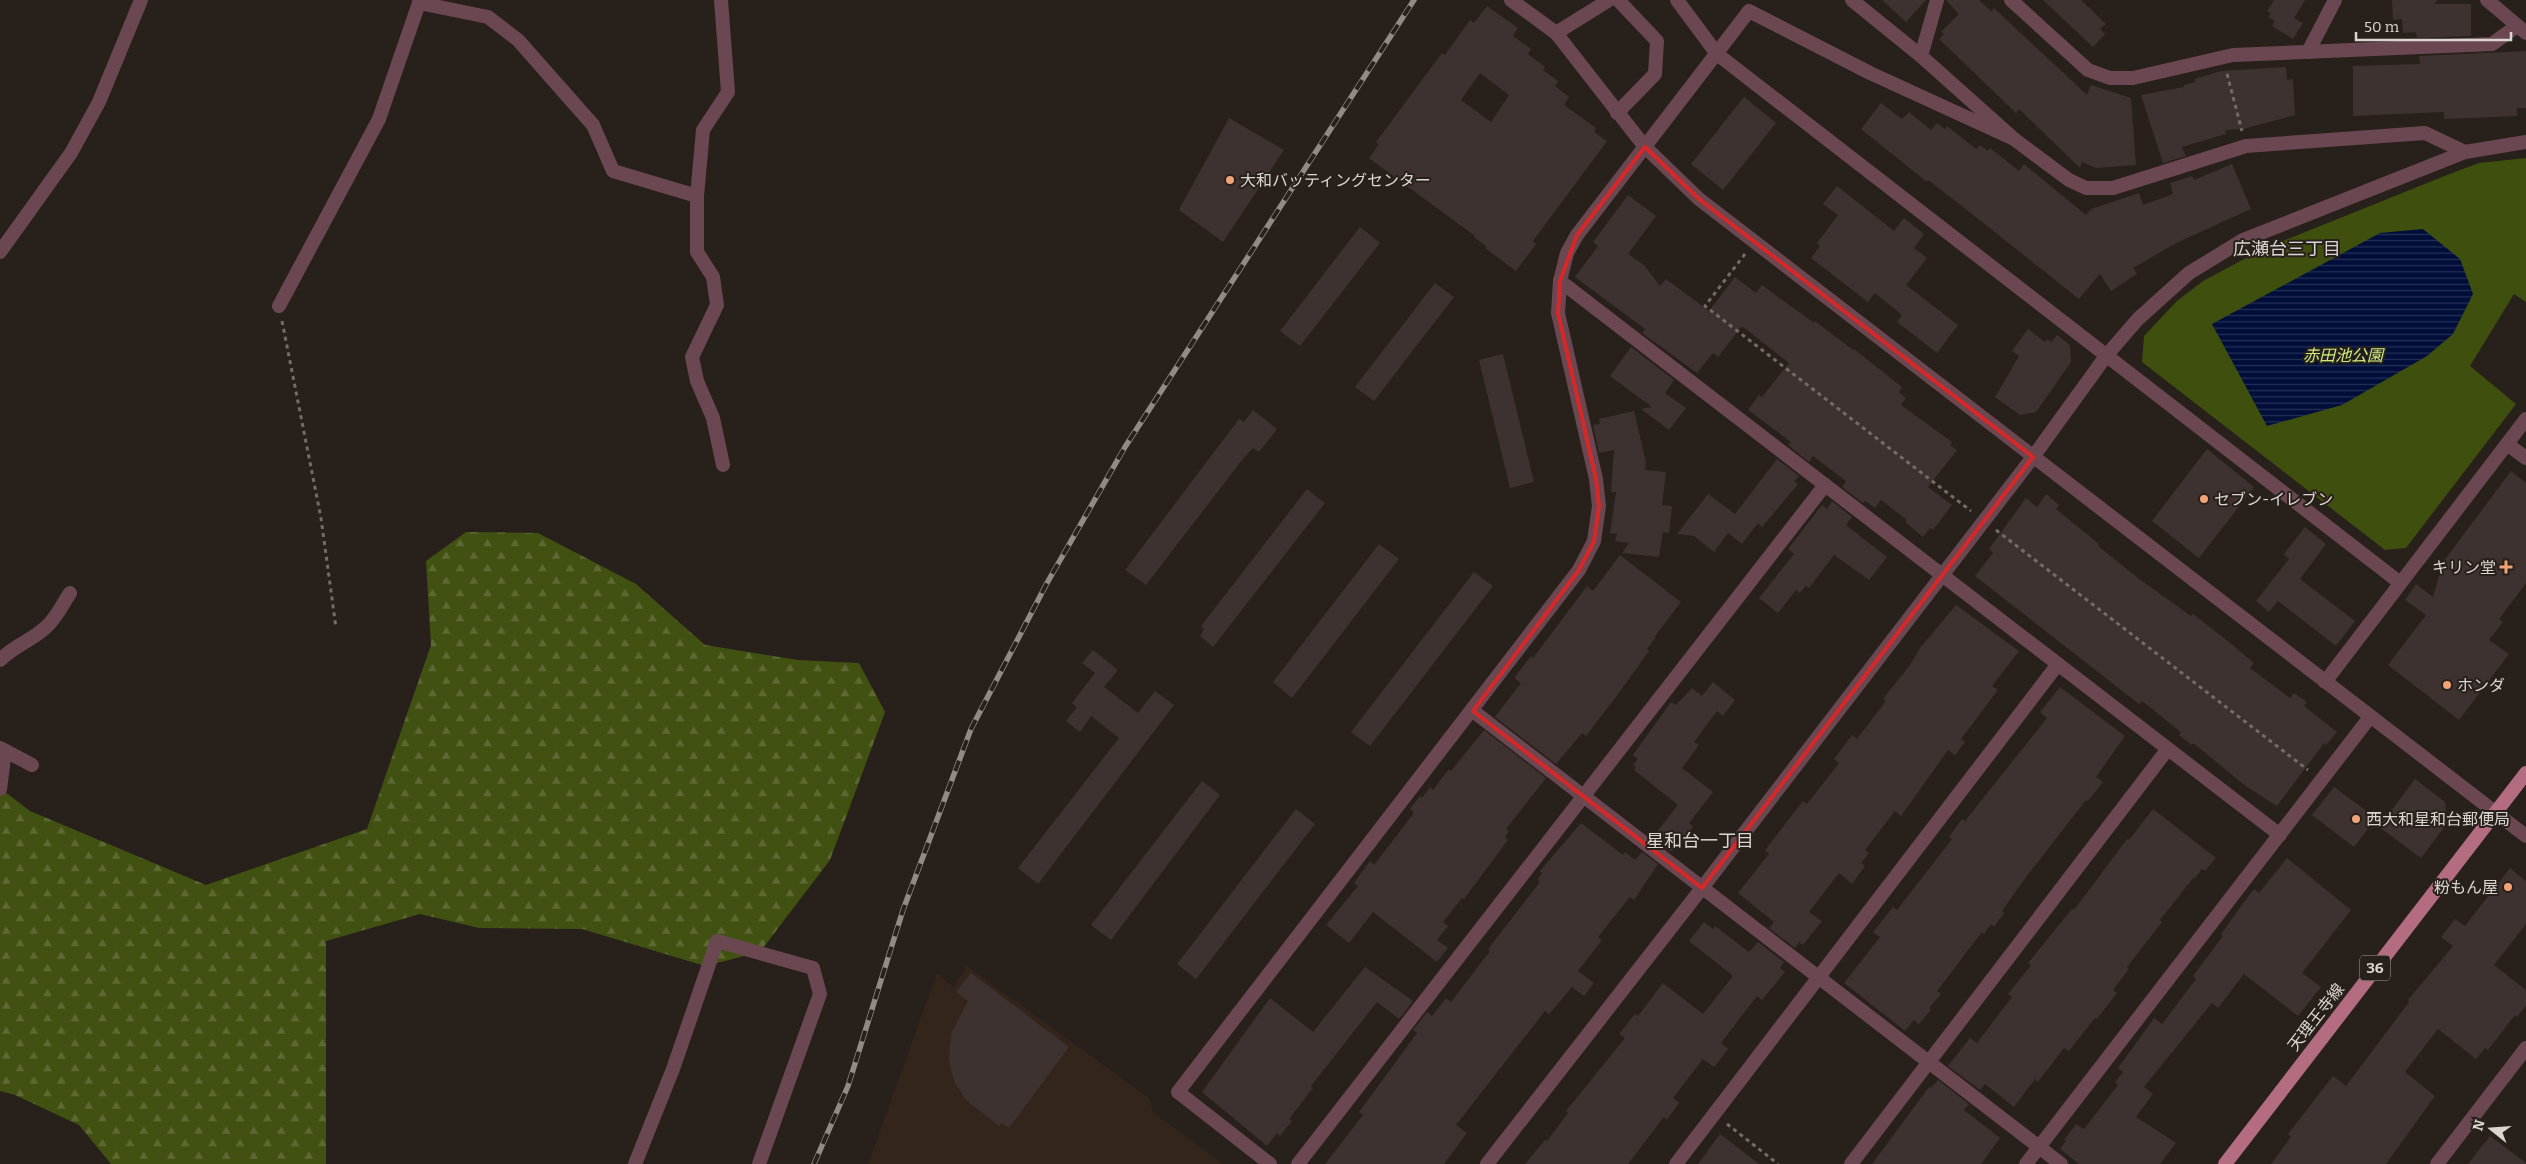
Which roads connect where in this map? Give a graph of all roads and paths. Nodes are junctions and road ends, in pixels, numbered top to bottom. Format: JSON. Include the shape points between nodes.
{"nodes":[{"id":1,"x":141,"y":0,"type":"edge"},
{"id":2,"x":721,"y":0,"type":"edge"},
{"id":3,"x":1511,"y":0,"type":"edge"},
{"id":4,"x":1609,"y":0,"type":"edge"},
{"id":5,"x":1618,"y":0,"type":"edge"},
{"id":6,"x":1677,"y":0,"type":"edge"},
{"id":7,"x":1852,"y":0,"type":"edge"},
{"id":8,"x":1937,"y":0,"type":"edge"},
{"id":9,"x":2011,"y":0,"type":"edge"},
{"id":10,"x":2335,"y":0,"type":"edge"},
{"id":11,"x":2487,"y":0,"type":"edge"},
{"id":12,"x":419,"y":1,"type":"edge"},
{"id":13,"x":2522,"y":30,"type":"edge"},
{"id":14,"x":1556,"y":33,"type":"junction"},
{"id":15,"x":2308,"y":52,"type":"junction"},
{"id":16,"x":1717,"y":54,"type":"junction"},
{"id":17,"x":1921,"y":56,"type":"junction"},
{"id":18,"x":2223,"y":57,"type":"junction"},
{"id":19,"x":1616,"y":113,"type":"junction"},
{"id":20,"x":2014,"y":139,"type":"junction"},
{"id":21,"x":2526,"y":142,"type":"edge"},
{"id":22,"x":2246,"y":146,"type":"junction"},
{"id":23,"x":1645,"y":147,"type":"junction"},
{"id":24,"x":2465,"y":152,"type":"junction"},
{"id":25,"x":696,"y":196,"type":"junction"},
{"id":26,"x":0,"y":252,"type":"edge"},
{"id":27,"x":1560,"y":281,"type":"junction"},
{"id":28,"x":279,"y":306,"type":"joint"},
{"id":29,"x":2106,"y":356,"type":"junction"},
{"id":30,"x":2526,"y":419,"type":"edge"},
{"id":31,"x":2507,"y":444,"type":"junction"},
{"id":32,"x":2033,"y":457,"type":"junction"},
{"id":33,"x":2526,"y":458,"type":"edge"},
{"id":34,"x":723,"y":465,"type":"dead end"},
{"id":35,"x":1825,"y":485,"type":"junction"},
{"id":36,"x":1944,"y":574,"type":"junction"},
{"id":37,"x":2399,"y":582,"type":"junction"},
{"id":38,"x":70,"y":593,"type":"dead end"},
{"id":39,"x":336,"y":628,"type":"dead end"},
{"id":40,"x":0,"y":660,"type":"edge"},
{"id":41,"x":2058,"y":664,"type":"junction"},
{"id":42,"x":2325,"y":682,"type":"junction"},
{"id":43,"x":1473,"y":711,"type":"junction"},
{"id":44,"x":2370,"y":717,"type":"junction"},
{"id":45,"x":2,"y":750,"type":"edge"},
{"id":46,"x":2167,"y":750,"type":"junction"},
{"id":47,"x":32,"y":765,"type":"dead end"},
{"id":48,"x":2526,"y":773,"type":"edge"},
{"id":49,"x":0,"y":789,"type":"edge"},
{"id":50,"x":1584,"y":795,"type":"junction"},
{"id":51,"x":2495,"y":813,"type":"junction"},
{"id":52,"x":2280,"y":835,"type":"junction"},
{"id":53,"x":2526,"y":836,"type":"edge"},
{"id":54,"x":1702,"y":888,"type":"junction"},
{"id":55,"x":1818,"y":977,"type":"junction"},
{"id":56,"x":2526,"y":1048,"type":"edge"},
{"id":57,"x":1929,"y":1063,"type":"junction"},
{"id":58,"x":1714,"y":1114,"type":"junction"},
{"id":59,"x":2039,"y":1147,"type":"junction"},
{"id":60,"x":635,"y":1164,"type":"edge"},
{"id":61,"x":759,"y":1164,"type":"edge"},
{"id":62,"x":1270,"y":1164,"type":"edge"},
{"id":63,"x":1298,"y":1164,"type":"edge"},
{"id":64,"x":1487,"y":1164,"type":"edge"},
{"id":65,"x":1676,"y":1164,"type":"edge"},
{"id":66,"x":1778,"y":1164,"type":"edge"},
{"id":67,"x":1851,"y":1164,"type":"edge"},
{"id":68,"x":2026,"y":1164,"type":"edge"},
{"id":69,"x":2061,"y":1164,"type":"edge"},
{"id":70,"x":2225,"y":1164,"type":"edge"},
{"id":71,"x":2437,"y":1164,"type":"edge"}],
"edges":[{"from":1,"to":26,"type":"street","via":[[99,102],[71,153]]},
{"from":2,"to":25,"type":"street","via":[[728,92],[703,130]]},
{"from":3,"to":14,"type":"street"},
{"from":4,"to":14,"type":"street"},
{"from":5,"to":19,"type":"street","via":[[1658,41],[1655,74]]},
{"from":6,"to":16,"type":"street"},
{"from":7,"to":17,"type":"street"},
{"from":8,"to":17,"type":"street"},
{"from":9,"to":18,"type":"street","via":[[2088,70],[2110,78],[2133,78]]},
{"from":10,"to":15,"type":"street"},
{"from":11,"to":13,"type":"street"},
{"from":12,"to":25,"type":"street","via":[[488,17],[518,40],[593,125],[613,172]]},
{"from":12,"to":28,"type":"street","via":[[379,119]]},
{"from":13,"to":15,"type":"street","via":[[2492,44]]},
{"from":14,"to":19,"type":"street"},
{"from":15,"to":18,"type":"street"},
{"from":16,"to":20,"type":"street","via":[[1749,11],[1870,74]]},
{"from":16,"to":23,"type":"street"},
{"from":16,"to":29,"type":"street"},
{"from":17,"to":20,"type":"street"},
{"from":18,"to":22,"type":"path"},
{"from":19,"to":23,"type":"street"},
{"from":20,"to":22,"type":"street","via":[[2069,180],[2086,188],[2114,188]]},
{"from":21,"to":24,"type":"street"},
{"from":22,"to":24,"type":"street","via":[[2425,133]]},
{"from":23,"to":27,"type":"street","via":[[1577,235],[1567,253]]},
{"from":23,"to":32,"type":"street","via":[[1700,199]]},
{"from":24,"to":29,"type":"street","via":[[2226,249],[2169,289]]},
{"from":25,"to":34,"type":"street","via":[[697,252],[713,277],[717,305],[692,357],[697,381],[713,418]]},
{"from":27,"to":35,"type":"street"},
{"from":27,"to":43,"type":"street","via":[[1558,313],[1596,480],[1598,506],[1594,541],[1579,570]]},
{"from":28,"to":39,"type":"path","via":[[321,518]]},
{"from":29,"to":32,"type":"street"},
{"from":29,"to":37,"type":"street"},
{"from":30,"to":31,"type":"street"},
{"from":31,"to":33,"type":"street"},
{"from":31,"to":37,"type":"street"},
{"from":32,"to":36,"type":"street"},
{"from":32,"to":42,"type":"street"},
{"from":35,"to":36,"type":"street"},
{"from":35,"to":50,"type":"street"},
{"from":36,"to":41,"type":"street"},
{"from":36,"to":54,"type":"street"},
{"from":37,"to":42,"type":"street"},
{"from":38,"to":40,"type":"street","via":[[44,630],[17,645]]},
{"from":41,"to":46,"type":"street"},
{"from":41,"to":55,"type":"street"},
{"from":42,"to":44,"type":"street"},
{"from":43,"to":50,"type":"street"},
{"from":43,"to":62,"type":"street","via":[[1178,1092]]},
{"from":44,"to":51,"type":"street"},
{"from":44,"to":52,"type":"street"},
{"from":45,"to":47,"type":"street"},
{"from":45,"to":49,"type":"street"},
{"from":46,"to":52,"type":"street"},
{"from":46,"to":57,"type":"street"},
{"from":48,"to":51,"type":"main road","name":"天理王寺線","number":"36"},
{"from":50,"to":54,"type":"street"},
{"from":50,"to":63,"type":"street"},
{"from":51,"to":53,"type":"street"},
{"from":51,"to":70,"type":"main road","name":"天理王寺線","number":"36"},
{"from":52,"to":59,"type":"street"},
{"from":54,"to":55,"type":"street"},
{"from":54,"to":64,"type":"street"},
{"from":55,"to":57,"type":"street"},
{"from":55,"to":58,"type":"street"},
{"from":56,"to":71,"type":"street"},
{"from":57,"to":59,"type":"street"},
{"from":57,"to":67,"type":"street"},
{"from":58,"to":65,"type":"street"},
{"from":58,"to":66,"type":"path"},
{"from":59,"to":68,"type":"street"},
{"from":59,"to":69,"type":"street"},
{"from":60,"to":61,"type":"street","via":[[673,1069],[716,941],[813,968],[820,994]]}]}
